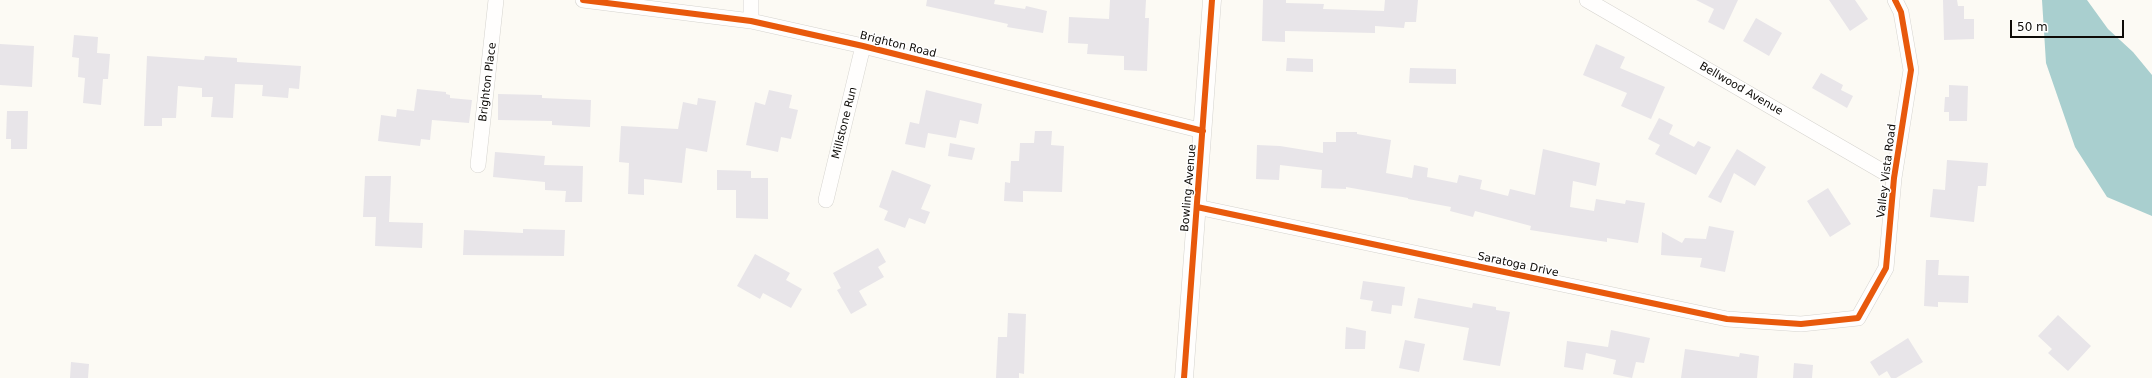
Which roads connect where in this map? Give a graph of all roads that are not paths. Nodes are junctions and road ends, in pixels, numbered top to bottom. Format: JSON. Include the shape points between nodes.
{"nodes":[{"id":1,"x":496,"y":0,"type":"edge"},
{"id":2,"x":583,"y":0,"type":"edge"},
{"id":3,"x":752,"y":0,"type":"edge"},
{"id":4,"x":1212,"y":0,"type":"edge"},
{"id":5,"x":1587,"y":0,"type":"edge"},
{"id":6,"x":1895,"y":0,"type":"edge"},
{"id":7,"x":751,"y":22,"type":"junction"},
{"id":8,"x":863,"y":46,"type":"junction"},
{"id":9,"x":1203,"y":131,"type":"junction"},
{"id":10,"x":478,"y":165,"type":"dead end"},
{"id":11,"x":1894,"y":178,"type":"junction"},
{"id":12,"x":826,"y":200,"type":"dead end"},
{"id":13,"x":1198,"y":207,"type":"junction"},
{"id":14,"x":1836,"y":320,"type":"joint"},
{"id":15,"x":1184,"y":378,"type":"edge"}],
"edges":[{"from":1,"to":10,"type":"street","name":"Brighton Place"},
{"from":2,"to":7,"type":"street","name":"Brighton Road"},
{"from":3,"to":7,"type":"street"},
{"from":4,"to":9,"type":"street","name":"Bowling Avenue"},
{"from":5,"to":11,"type":"street","name":"Bellwood Avenue"},
{"from":6,"to":11,"type":"street","name":"Valley Vista Road","via":[[1900,12],[1911,70]]},
{"from":7,"to":8,"type":"street","name":"Brighton Road"},
{"from":8,"to":9,"type":"street","name":"Brighton Road"},
{"from":8,"to":12,"type":"street","name":"Millstone Run"},
{"from":9,"to":13,"type":"street","name":"Bowling Avenue"},
{"from":11,"to":14,"type":"street","name":"Valley Vista Road","via":[[1886,268],[1858,318]]},
{"from":13,"to":14,"type":"street","name":"Saratoga Drive","via":[[1727,319],[1801,324]]},
{"from":13,"to":15,"type":"street","name":"Bowling Avenue"}]}
